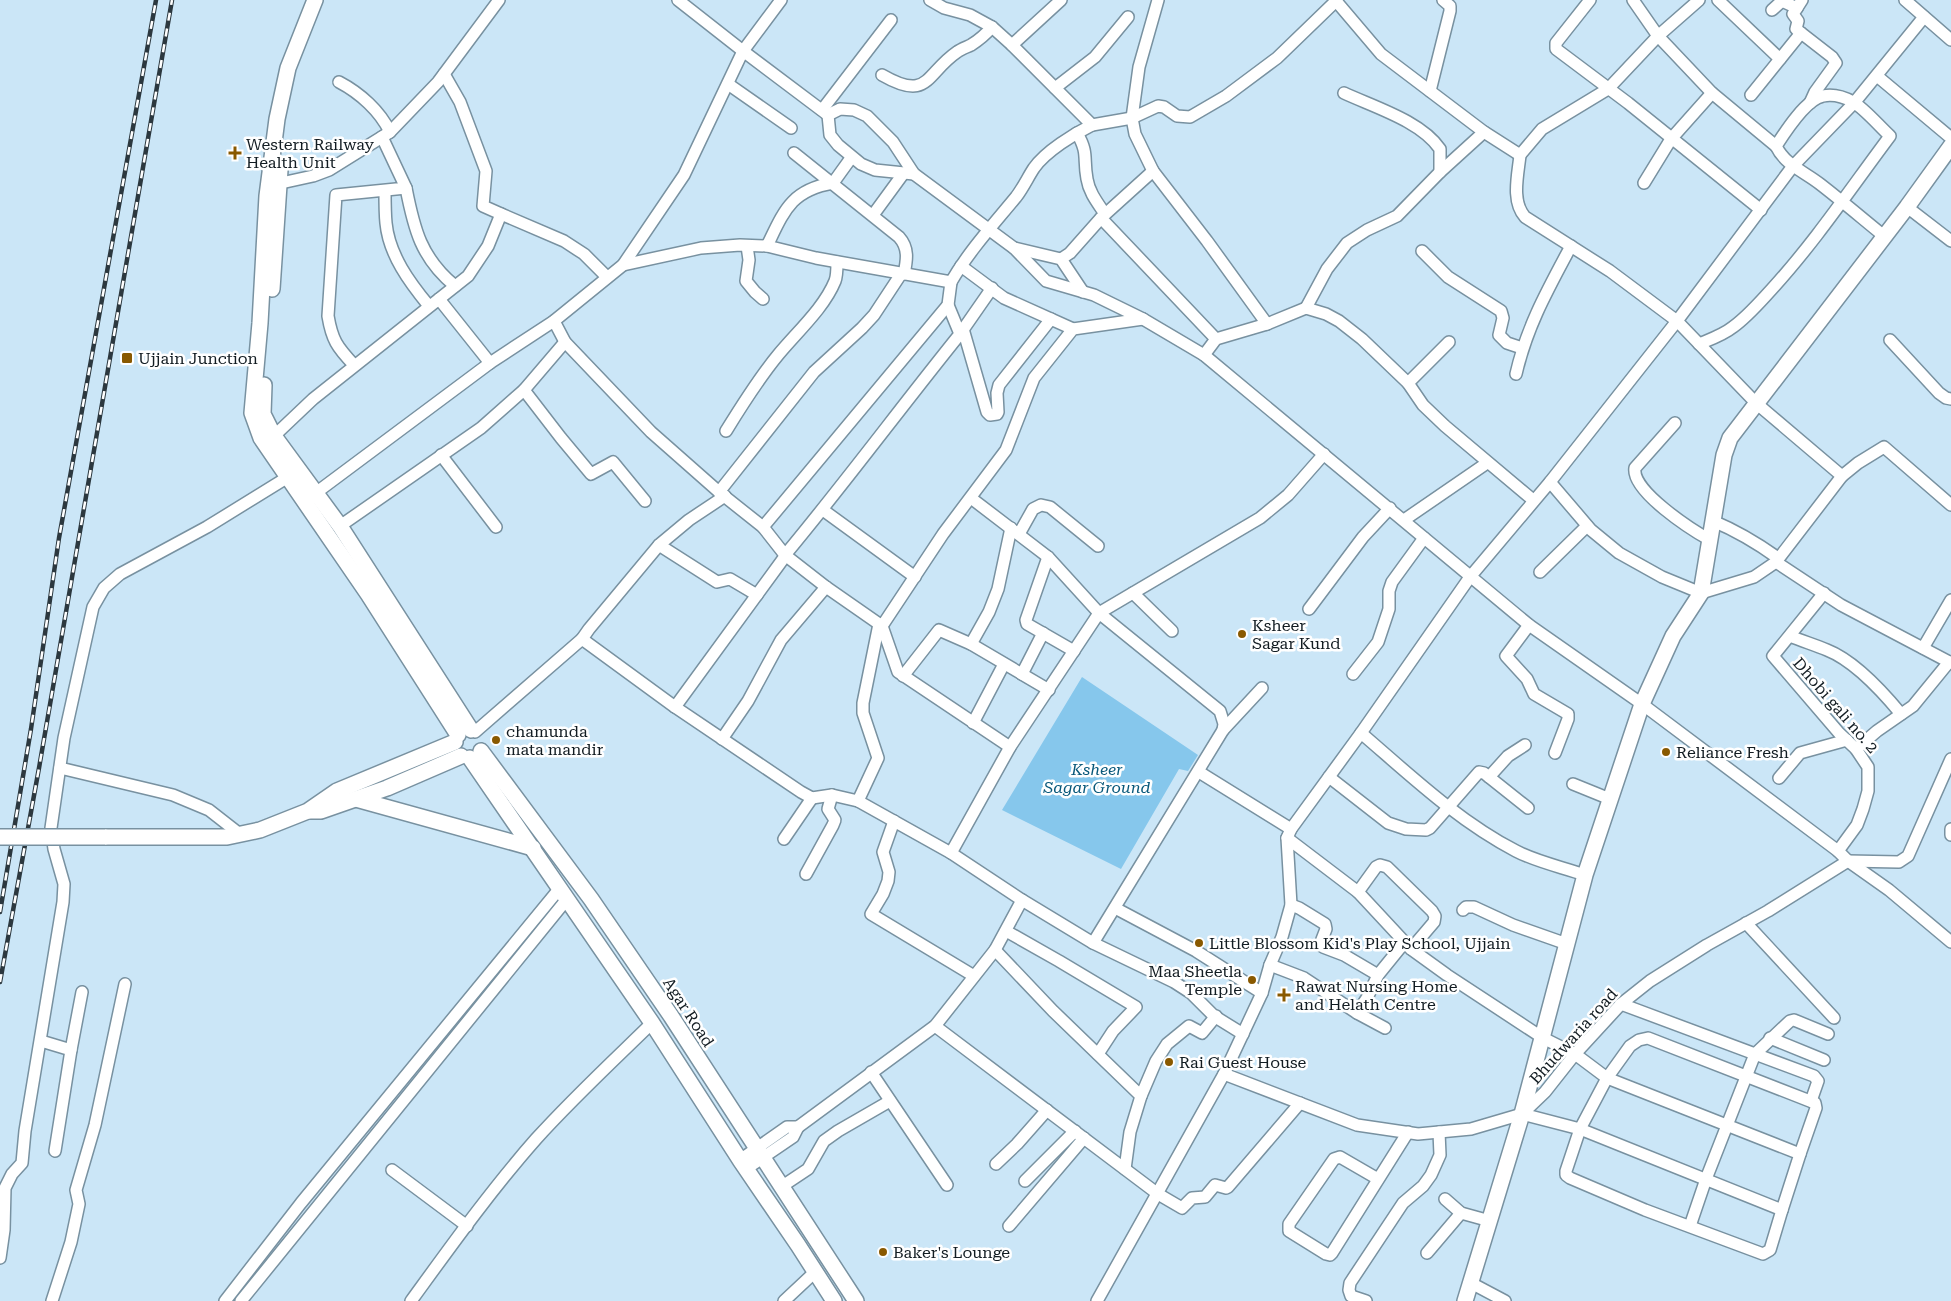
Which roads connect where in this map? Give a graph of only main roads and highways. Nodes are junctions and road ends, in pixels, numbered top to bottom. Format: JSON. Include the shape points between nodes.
{"nodes":[{"id":1,"x":314,"y":0,"type":"edge"},
{"id":2,"x":324,"y":0,"type":"edge"},
{"id":3,"x":1949,"y":153,"type":"edge"},
{"id":4,"x":273,"y":184,"type":"junction"},
{"id":5,"x":310,"y":498,"type":"junction"},
{"id":6,"x":465,"y":734,"type":"junction"},
{"id":7,"x":470,"y":755,"type":"junction"},
{"id":8,"x":356,"y":799,"type":"junction"},
{"id":9,"x":308,"y":811,"type":"junction"},
{"id":10,"x":0,"y":837,"type":"edge"},
{"id":11,"x":533,"y":848,"type":"junction"},
{"id":12,"x":834,"y":1301,"type":"edge"},
{"id":13,"x":856,"y":1301,"type":"edge"},
{"id":14,"x":1465,"y":1301,"type":"edge"}],
"edges":[{"from":1,"to":4,"type":"main road","via":[[288,68],[277,119]]},
{"from":2,"to":4,"type":"main road","via":[[297,71]]},
{"from":3,"to":14,"type":"main road","via":[[1730,438],[1724,455],[1701,593],[1673,636],[1642,704],[1610,799],[1585,875],[1522,1114]]},
{"from":4,"to":5,"type":"main road","via":[[270,325],[263,414]]},
{"from":4,"to":5,"type":"main road","via":[[252,413],[261,438],[288,477]]},
{"from":5,"to":6,"type":"main road","via":[[368,594]]},
{"from":5,"to":6,"type":"main road","via":[[340,526]]},
{"from":6,"to":7,"type":"main road","name":"Agar Road","via":[[455,748]]},
{"from":6,"to":7,"type":"main road","name":"Agar Road","via":[[479,734],[483,742]]},
{"from":6,"to":9,"type":"main road","via":[[337,792]]},
{"from":7,"to":8,"type":"main road"},
{"from":7,"to":11,"type":"main road"},
{"from":7,"to":13,"type":"main road","name":"Agar Road","via":[[602,915],[672,1016]]},
{"from":8,"to":9,"type":"main road"},
{"from":8,"to":11,"type":"main road"},
{"from":9,"to":10,"type":"main road","bridge":true,"via":[[260,830],[227,837]]},
{"from":11,"to":12,"type":"main road"}]}
